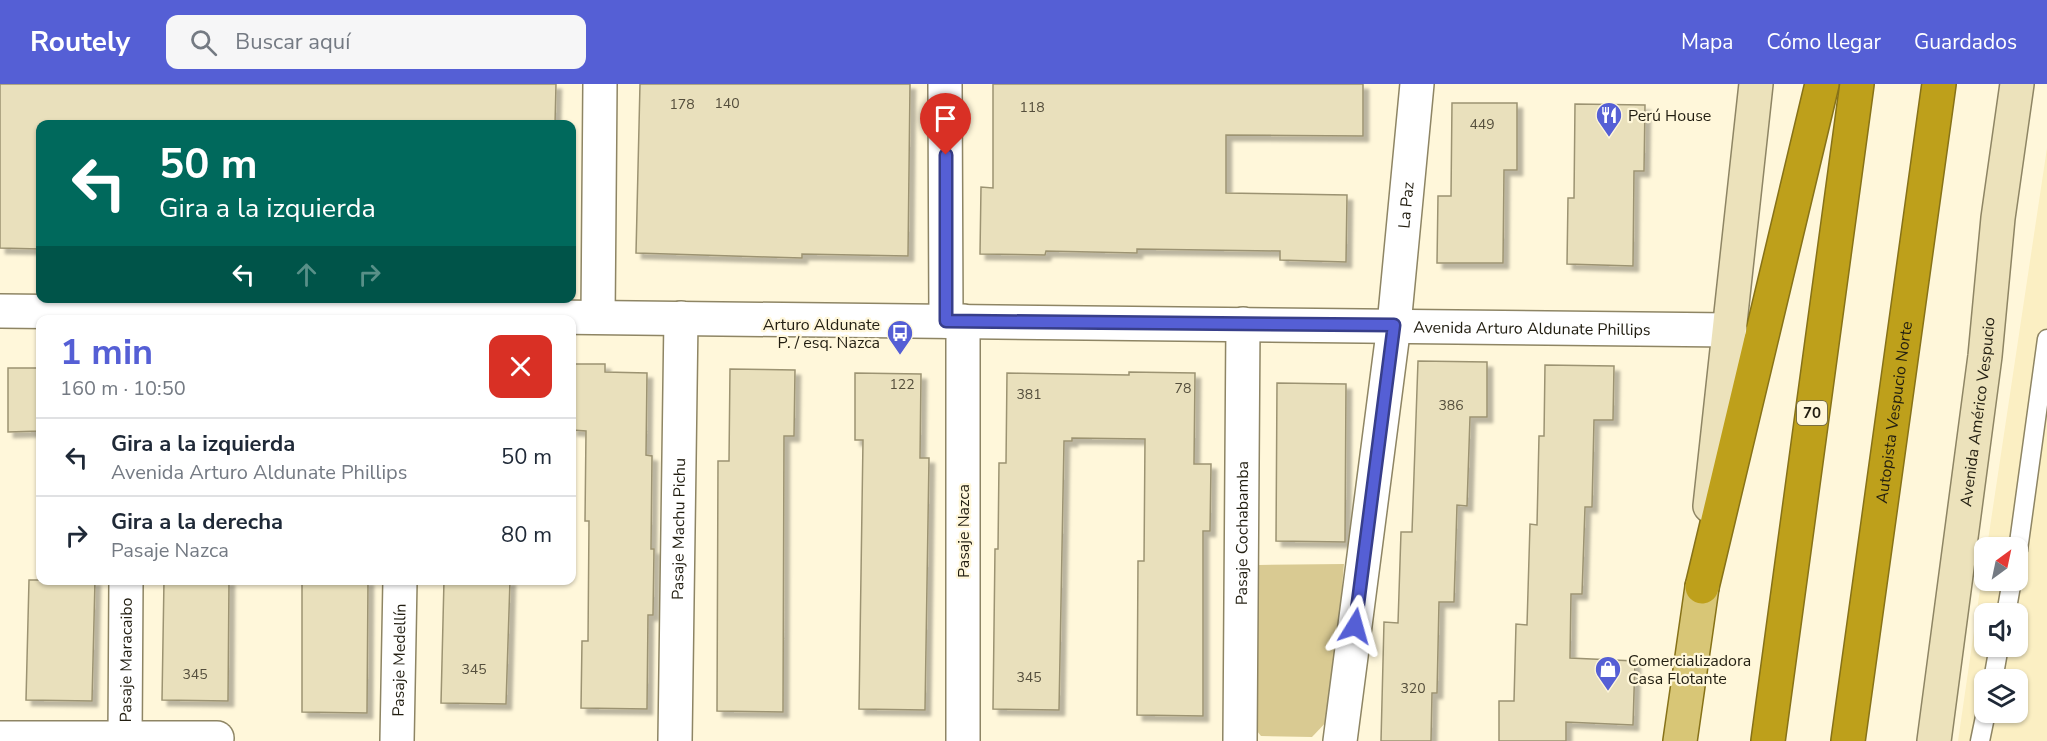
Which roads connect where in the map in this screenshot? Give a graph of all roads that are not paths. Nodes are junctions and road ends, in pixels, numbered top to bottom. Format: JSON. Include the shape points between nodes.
{"nodes":[{"id":1,"x":600,"y":84,"type":"edge"},
{"id":2,"x":945,"y":84,"type":"edge"},
{"id":3,"x":1417,"y":84,"type":"edge"},
{"id":4,"x":1756,"y":84,"type":"edge"},
{"id":5,"x":1822,"y":84,"type":"edge"},
{"id":6,"x":1857,"y":84,"type":"edge"},
{"id":7,"x":1939,"y":84,"type":"edge"},
{"id":8,"x":2017,"y":84,"type":"edge"},
{"id":9,"x":0,"y":311,"type":"edge"},
{"id":10,"x":102,"y":315,"type":"edge"},
{"id":11,"x":576,"y":317,"type":"edge"},
{"id":12,"x":598,"y":317,"type":"junction"},
{"id":13,"x":681,"y":318,"type":"junction"},
{"id":14,"x":954,"y":321,"type":"junction"},
{"id":15,"x":1242,"y":324,"type":"junction"},
{"id":16,"x":1394,"y":325,"type":"junction"},
{"id":17,"x":1730,"y":330,"type":"junction"},
{"id":18,"x":2047,"y":339,"type":"edge"},
{"id":19,"x":2020,"y":537,"type":"edge"},
{"id":20,"x":126,"y":585,"type":"edge"},
{"id":21,"x":400,"y":585,"type":"edge"},
{"id":22,"x":1702,"y":587,"type":"junction"},
{"id":23,"x":1984,"y":723,"type":"edge"},
{"id":24,"x":0,"y":738,"type":"edge"},
{"id":25,"x":125,"y":738,"type":"junction"},
{"id":26,"x":217,"y":738,"type":"dead end"},
{"id":27,"x":397,"y":741,"type":"edge"},
{"id":28,"x":675,"y":741,"type":"edge"},
{"id":29,"x":963,"y":741,"type":"edge"},
{"id":30,"x":1240,"y":741,"type":"edge"},
{"id":31,"x":1340,"y":741,"type":"edge"},
{"id":32,"x":1680,"y":741,"type":"edge"},
{"id":33,"x":1768,"y":741,"type":"edge"},
{"id":34,"x":1848,"y":741,"type":"edge"},
{"id":35,"x":1934,"y":741,"type":"edge"},
{"id":36,"x":1980,"y":741,"type":"edge"}],
"edges":[{"from":1,"to":12,"type":"street"},
{"from":2,"to":14,"type":"street","name":"Pasaje Nazca"},
{"from":3,"to":16,"type":"street","name":"La Paz"},
{"from":4,"to":17,"type":"main road"},
{"from":5,"to":22,"type":"highway"},
{"from":6,"to":33,"type":"highway","number":"70"},
{"from":7,"to":34,"type":"highway","name":"Autopista Vespucio Norte"},
{"from":8,"to":35,"type":"main road","name":"Avenida Américo Vespucio"},
{"from":9,"to":10,"type":"street","name":"Avenida Arturo Aldunate Phillips"},
{"from":11,"to":12,"type":"street","name":"Avenida Arturo Aldunate Phillips"},
{"from":12,"to":13,"type":"street","name":"Avenida Arturo Aldunate Phillips"},
{"from":13,"to":14,"type":"street","name":"Avenida Arturo Aldunate Phillips"},
{"from":13,"to":28,"type":"street","name":"Pasaje Machu Pichu"},
{"from":14,"to":15,"type":"street","name":"Avenida Arturo Aldunate Phillips"},
{"from":14,"to":29,"type":"street","name":"Pasaje Nazca"},
{"from":15,"to":16,"type":"street","name":"Avenida Arturo Aldunate Phillips"},
{"from":15,"to":30,"type":"street","name":"Pasaje Cochabamba"},
{"from":16,"to":17,"type":"street","name":"Avenida Arturo Aldunate Phillips"},
{"from":16,"to":31,"type":"street","name":"La Paz"},
{"from":17,"to":22,"type":"main road"},
{"from":18,"to":19,"type":"lane"},
{"from":20,"to":25,"type":"street","name":"Pasaje Maracaibo"},
{"from":21,"to":27,"type":"street","name":"Pasaje Medellín"},
{"from":22,"to":32,"type":"main road"},
{"from":23,"to":36,"type":"lane"},
{"from":24,"to":25,"type":"street"},
{"from":25,"to":26,"type":"street"}]}
